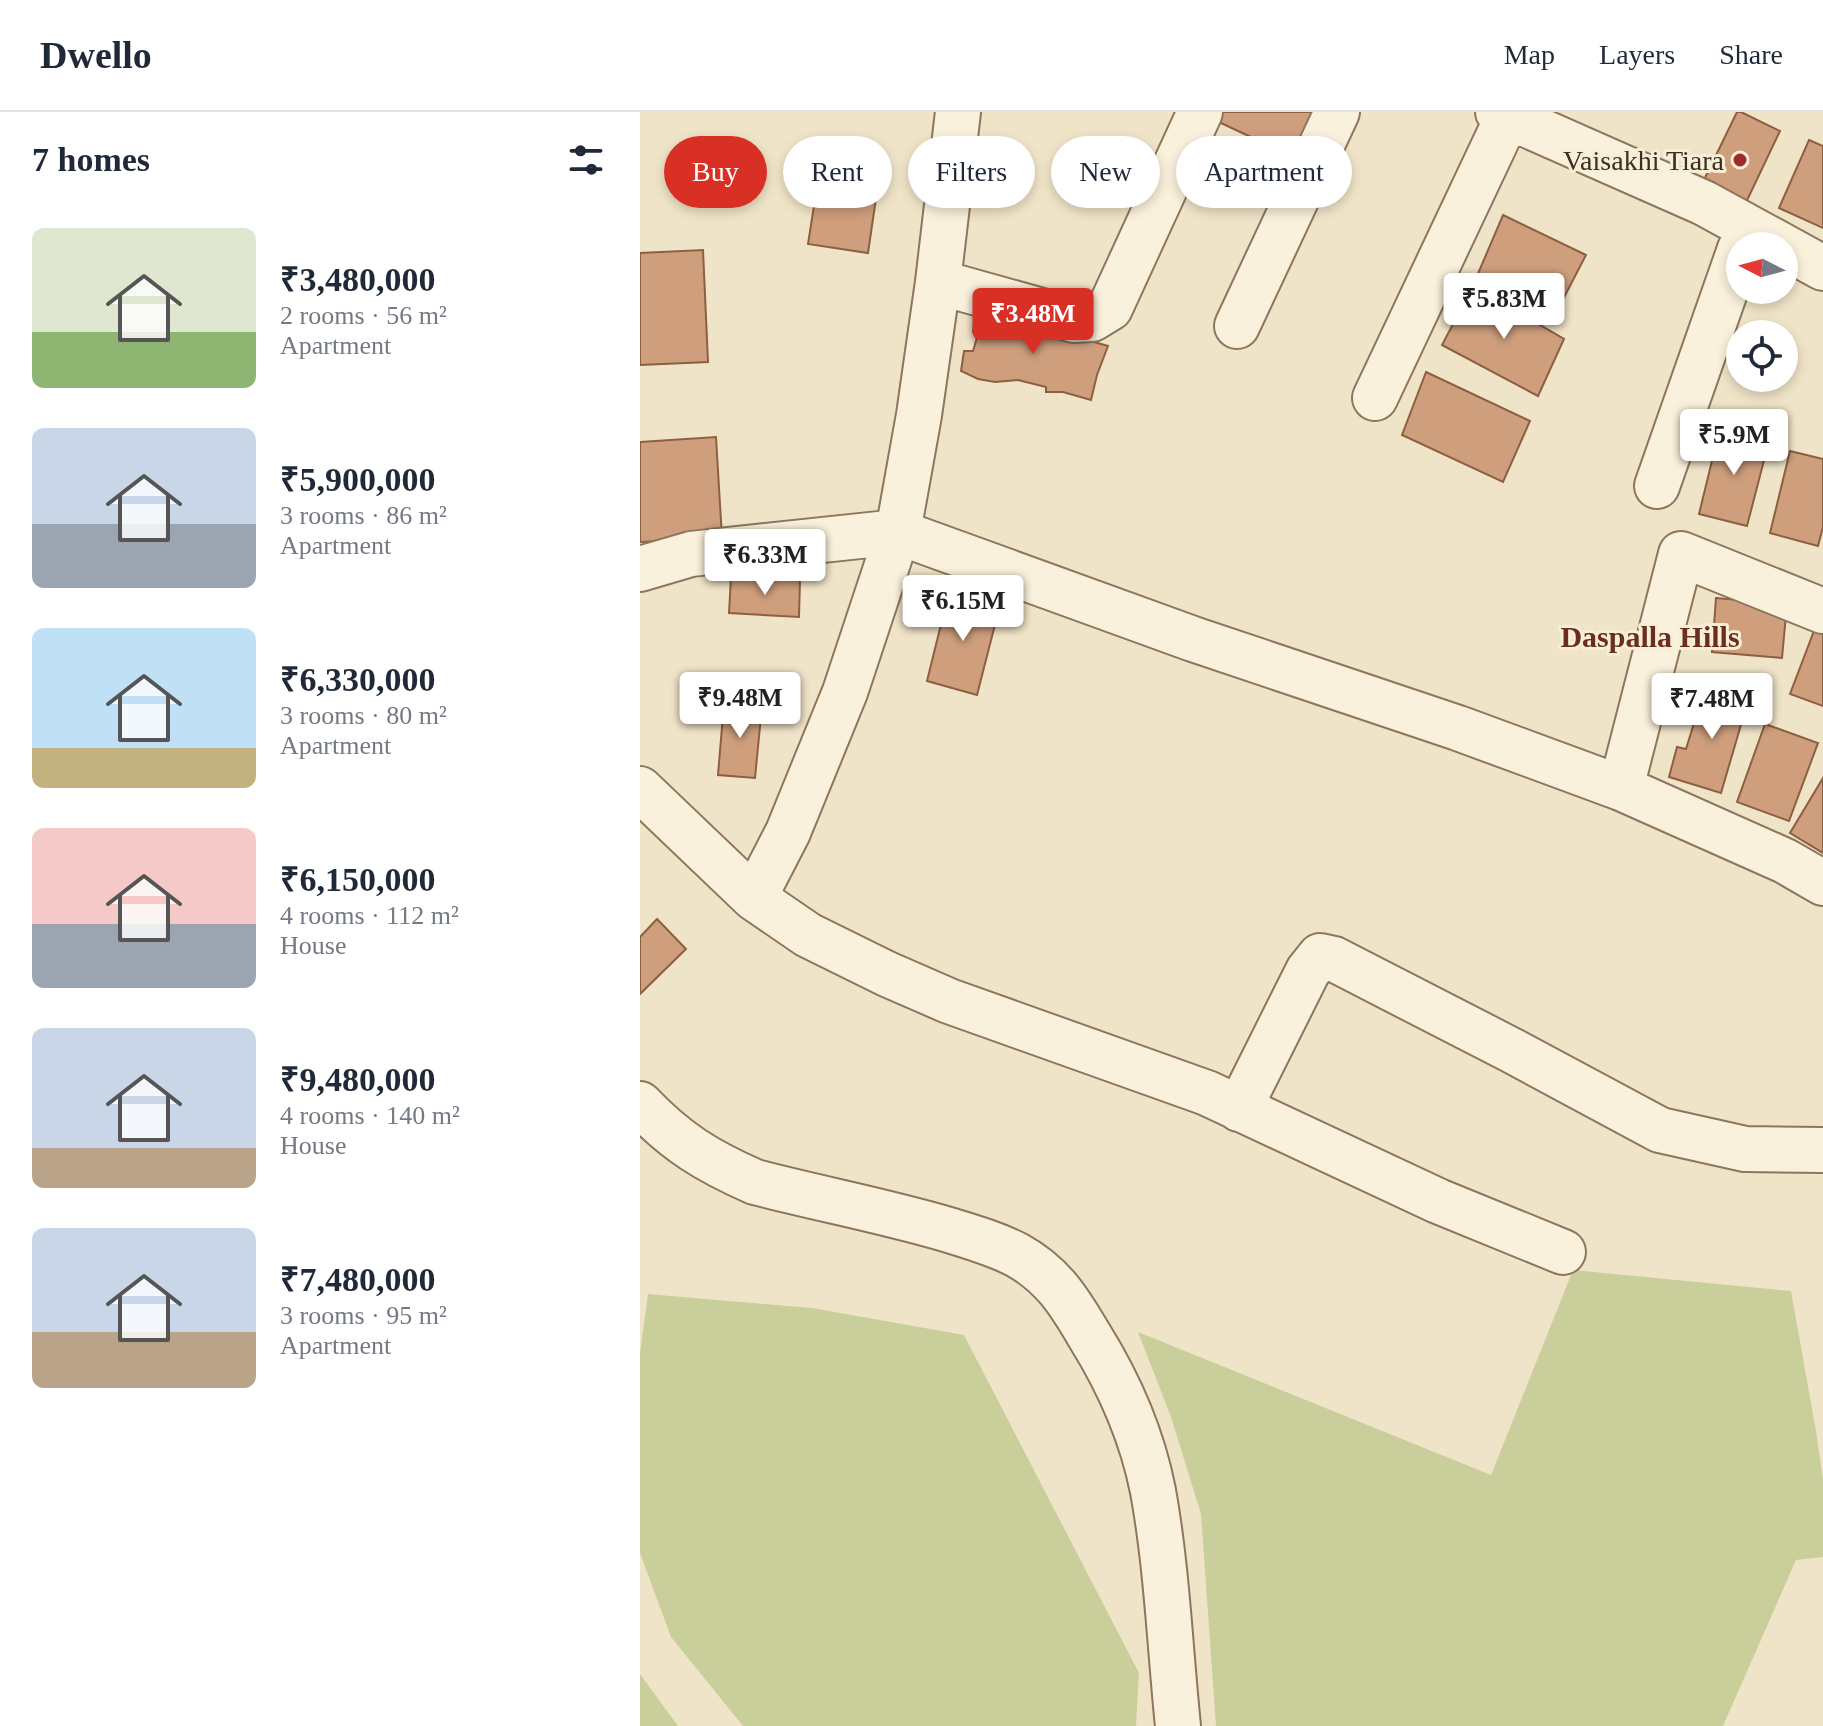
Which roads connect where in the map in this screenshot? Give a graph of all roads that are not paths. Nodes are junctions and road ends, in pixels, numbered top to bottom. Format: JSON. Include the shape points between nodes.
{"nodes":[{"id":1,"x":958,"y":112,"type":"edge"},
{"id":2,"x":1200,"y":112,"type":"edge"},
{"id":3,"x":1337,"y":112,"type":"edge"},
{"id":4,"x":1503,"y":114,"type":"edge"},
{"id":5,"x":1735,"y":232,"type":"edge"},
{"id":6,"x":1798,"y":259,"type":"edge"},
{"id":7,"x":1823,"y":268,"type":"edge"},
{"id":8,"x":938,"y":282,"type":"junction"},
{"id":9,"x":1726,"y":289,"type":"edge"},
{"id":10,"x":1237,"y":326,"type":"dead end"},
{"id":11,"x":1375,"y":398,"type":"dead end"},
{"id":12,"x":1657,"y":486,"type":"dead end"},
{"id":13,"x":898,"y":532,"type":"junction"},
{"id":14,"x":640,"y":569,"type":"edge"},
{"id":15,"x":1823,"y":611,"type":"edge"},
{"id":16,"x":1621,"y":788,"type":"junction"},
{"id":17,"x":640,"y":789,"type":"edge"},
{"id":18,"x":1823,"y":883,"type":"edge"},
{"id":19,"x":754,"y":898,"type":"junction"},
{"id":20,"x":640,"y":1104,"type":"edge"},
{"id":21,"x":1239,"y":1109,"type":"junction"},
{"id":22,"x":1823,"y":1150,"type":"edge"},
{"id":23,"x":1563,"y":1252,"type":"dead end"},
{"id":24,"x":1178,"y":1726,"type":"edge"}],
"edges":[{"from":1,"to":8,"type":"street"},
{"from":2,"to":8,"type":"street","via":[[1110,308],[1092,319],[1074,320]]},
{"from":3,"to":10,"type":"street"},
{"from":4,"to":5,"type":"street","via":[[1704,203]]},
{"from":4,"to":11,"type":"street"},
{"from":6,"to":7,"type":"street"},
{"from":8,"to":13,"type":"street"},
{"from":9,"to":12,"type":"street"},
{"from":13,"to":14,"type":"street","via":[[691,554]]},
{"from":13,"to":16,"type":"street"},
{"from":13,"to":19,"type":"street","via":[[845,692],[788,832]]},
{"from":15,"to":16,"type":"street","via":[[1681,554]]},
{"from":16,"to":18,"type":"street"},
{"from":17,"to":19,"type":"street"},
{"from":19,"to":21,"type":"street","via":[[808,935],[949,1001]]},
{"from":20,"to":24,"type":"street","via":[[690,1149],[755,1182],[983,1241],[1016,1254],[1059,1287],[1126,1403],[1153,1490]]},
{"from":21,"to":22,"type":"street","via":[[1320,956],[1660,1130],[1745,1149]]},
{"from":21,"to":23,"type":"street"}]}
